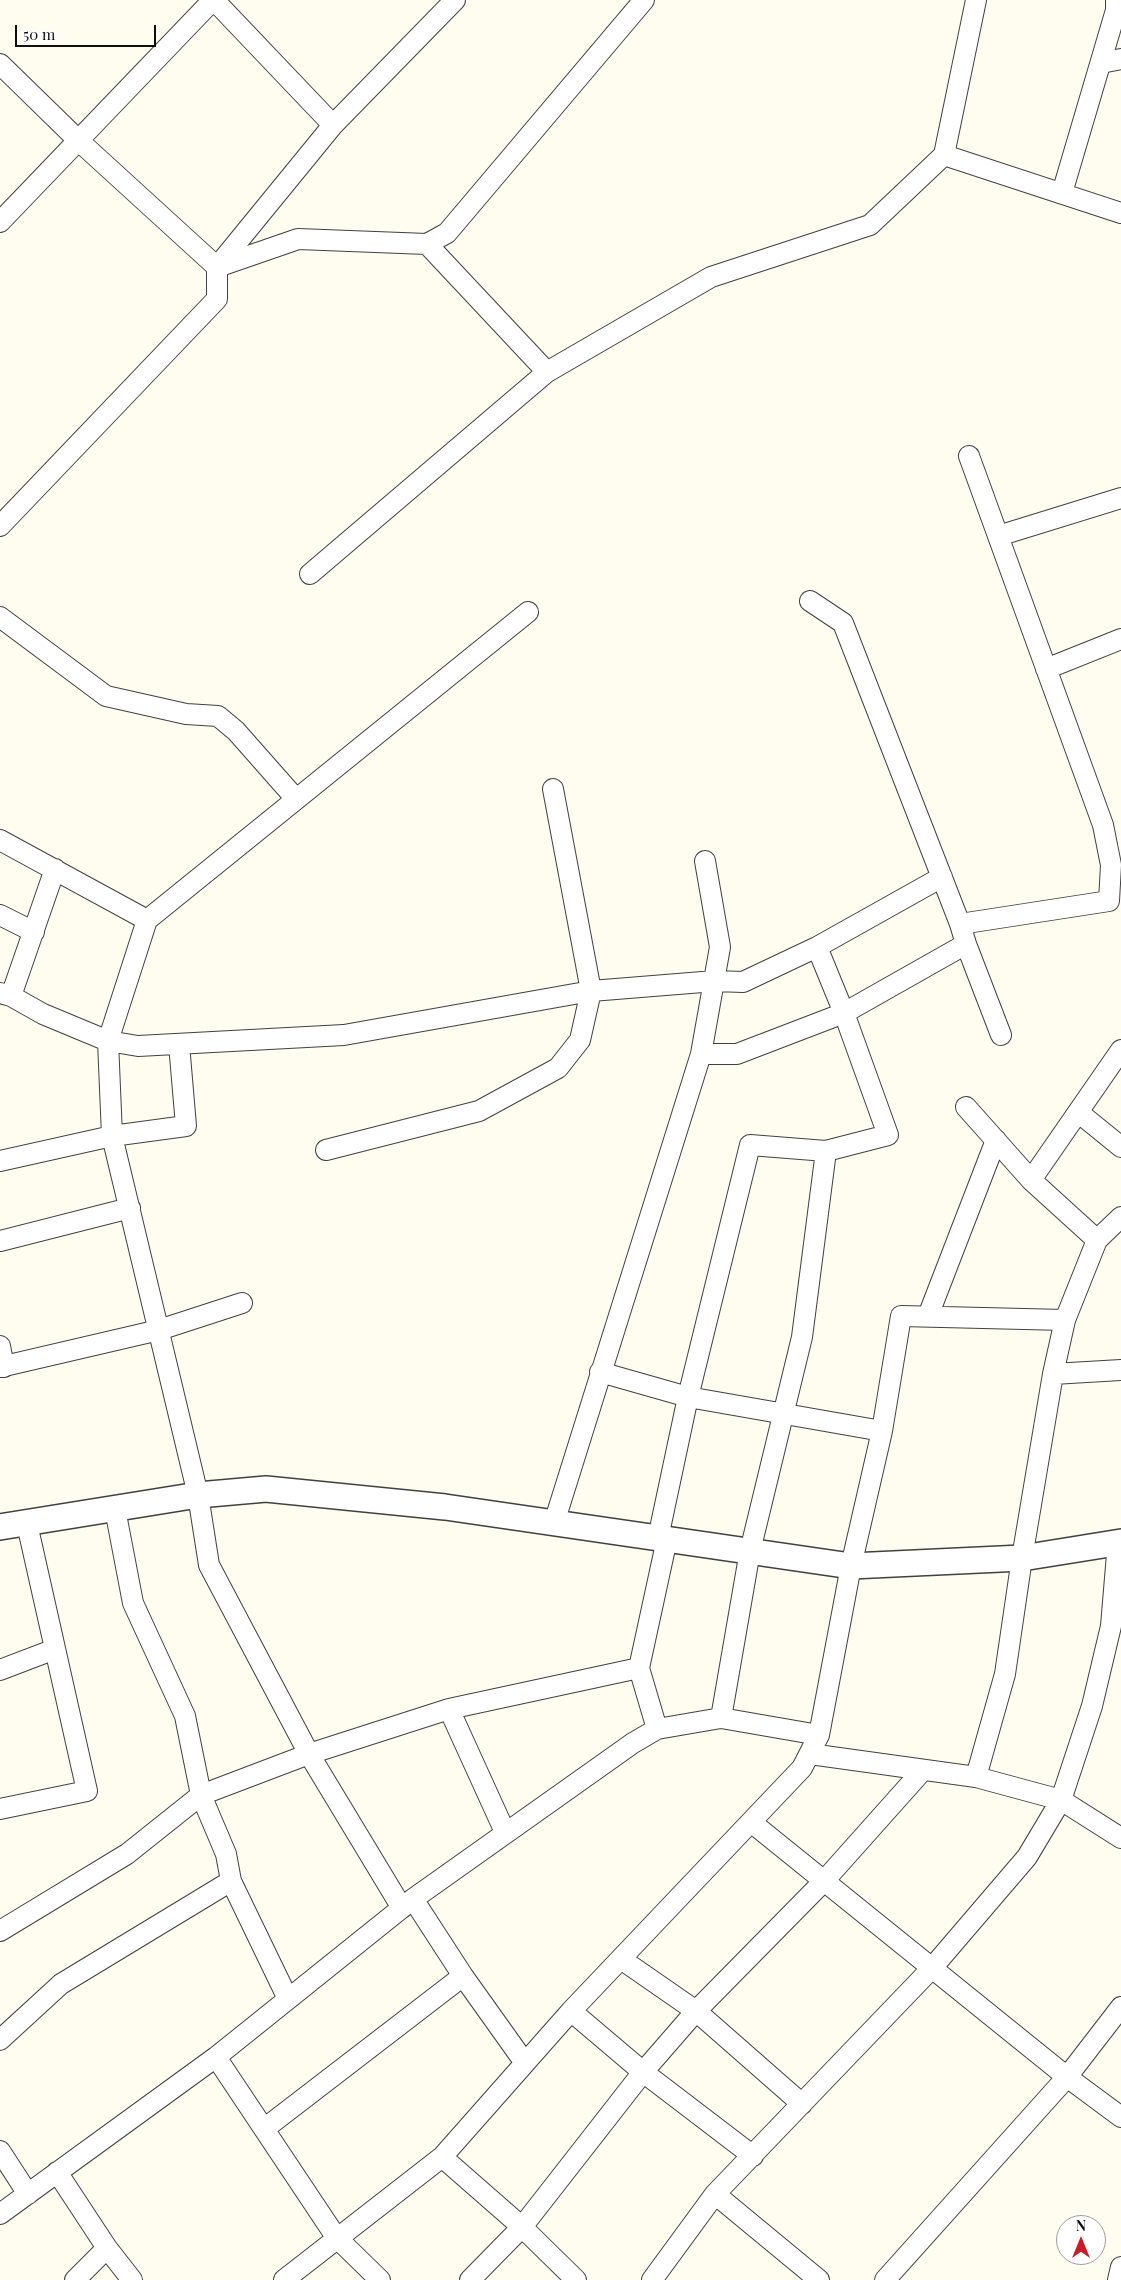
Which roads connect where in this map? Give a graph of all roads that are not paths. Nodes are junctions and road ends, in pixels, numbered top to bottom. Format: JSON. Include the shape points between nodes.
{"nodes":[{"id":1,"x":214,"y":0,"type":"edge"},
{"id":2,"x":455,"y":0,"type":"edge"},
{"id":3,"x":644,"y":0,"type":"edge"},
{"id":4,"x":976,"y":0,"type":"edge"},
{"id":5,"x":1116,"y":0,"type":"edge"},
{"id":6,"x":1121,"y":59,"type":"edge"},
{"id":7,"x":0,"y":64,"type":"edge"},
{"id":8,"x":1101,"y":64,"type":"junction"},
{"id":9,"x":333,"y":125,"type":"junction"},
{"id":10,"x":79,"y":141,"type":"junction"},
{"id":11,"x":944,"y":155,"type":"junction"},
{"id":12,"x":1062,"y":193,"type":"junction"},
{"id":13,"x":1121,"y":213,"type":"edge"},
{"id":14,"x":0,"y":222,"type":"edge"},
{"id":15,"x":427,"y":244,"type":"junction"},
{"id":16,"x":217,"y":267,"type":"junction"},
{"id":17,"x":547,"y":372,"type":"junction"},
{"id":18,"x":968,"y":456,"type":"dead end"},
{"id":19,"x":1121,"y":498,"type":"edge"},
{"id":20,"x":0,"y":526,"type":"edge"},
{"id":21,"x":998,"y":536,"type":"junction"},
{"id":22,"x":310,"y":574,"type":"dead end"},
{"id":23,"x":810,"y":602,"type":"dead end"},
{"id":24,"x":528,"y":612,"type":"dead end"},
{"id":25,"x":0,"y":617,"type":"edge"},
{"id":26,"x":1121,"y":639,"type":"edge"},
{"id":27,"x":1046,"y":670,"type":"junction"},
{"id":28,"x":554,"y":789,"type":"dead end"},
{"id":29,"x":296,"y":800,"type":"junction"},
{"id":30,"x":0,"y":840,"type":"edge"},
{"id":31,"x":705,"y":861,"type":"dead end"},
{"id":32,"x":55,"y":869,"type":"junction"},
{"id":33,"x":942,"y":877,"type":"junction"},
{"id":34,"x":1115,"y":906,"type":"edge"},
{"id":35,"x":0,"y":915,"type":"edge"},
{"id":36,"x":147,"y":920,"type":"junction"},
{"id":37,"x":960,"y":924,"type":"junction"},
{"id":38,"x":34,"y":932,"type":"junction"},
{"id":39,"x":966,"y":944,"type":"junction"},
{"id":40,"x":816,"y":947,"type":"junction"},
{"id":41,"x":715,"y":981,"type":"junction"},
{"id":42,"x":591,"y":991,"type":"junction"},
{"id":43,"x":6,"y":995,"type":"edge"},
{"id":44,"x":844,"y":1013,"type":"junction"},
{"id":45,"x":1001,"y":1035,"type":"dead end"},
{"id":46,"x":108,"y":1041,"type":"junction"},
{"id":47,"x":179,"y":1044,"type":"junction"},
{"id":48,"x":1121,"y":1050,"type":"edge"},
{"id":49,"x":701,"y":1054,"type":"junction"},
{"id":50,"x":966,"y":1107,"type":"dead end"},
{"id":51,"x":1078,"y":1112,"type":"junction"},
{"id":52,"x":112,"y":1136,"type":"junction"},
{"id":53,"x":996,"y":1140,"type":"junction"},
{"id":54,"x":1121,"y":1147,"type":"edge"},
{"id":55,"x":326,"y":1150,"type":"dead end"},
{"id":56,"x":826,"y":1151,"type":"junction"},
{"id":57,"x":0,"y":1161,"type":"edge"},
{"id":58,"x":1031,"y":1180,"type":"junction"},
{"id":59,"x":130,"y":1208,"type":"junction"},
{"id":60,"x":1121,"y":1217,"type":"edge"},
{"id":61,"x":1096,"y":1240,"type":"junction"},
{"id":62,"x":0,"y":1241,"type":"edge"},
{"id":63,"x":242,"y":1303,"type":"dead end"},
{"id":64,"x":928,"y":1316,"type":"junction"},
{"id":65,"x":1065,"y":1320,"type":"junction"},
{"id":66,"x":159,"y":1330,"type":"junction"},
{"id":67,"x":0,"y":1346,"type":"edge"},
{"id":68,"x":2,"y":1367,"type":"edge"},
{"id":69,"x":1121,"y":1370,"type":"edge"},
{"id":70,"x":600,"y":1372,"type":"junction"},
{"id":71,"x":1053,"y":1374,"type":"junction"},
{"id":72,"x":688,"y":1397,"type":"junction"},
{"id":73,"x":784,"y":1414,"type":"junction"},
{"id":74,"x":882,"y":1431,"type":"junction"},
{"id":75,"x":198,"y":1495,"type":"junction"},
{"id":76,"x":115,"y":1508,"type":"junction"},
{"id":77,"x":554,"y":1523,"type":"junction"},
{"id":78,"x":27,"y":1524,"type":"junction"},
{"id":79,"x":0,"y":1527,"type":"edge"},
{"id":80,"x":663,"y":1538,"type":"junction"},
{"id":81,"x":1119,"y":1542,"type":"edge"},
{"id":82,"x":750,"y":1552,"type":"junction"},
{"id":83,"x":1022,"y":1558,"type":"junction"},
{"id":84,"x":851,"y":1566,"type":"junction"},
{"id":85,"x":1116,"y":1627,"type":"edge"},
{"id":86,"x":55,"y":1649,"type":"junction"},
{"id":87,"x":639,"y":1668,"type":"junction"},
{"id":88,"x":0,"y":1670,"type":"edge"},
{"id":89,"x":449,"y":1709,"type":"junction"},
{"id":90,"x":721,"y":1718,"type":"junction"},
{"id":91,"x":657,"y":1729,"type":"junction"},
{"id":92,"x":820,"y":1735,"type":"junction"},
{"id":93,"x":309,"y":1754,"type":"junction"},
{"id":94,"x":810,"y":1754,"type":"junction"},
{"id":95,"x":923,"y":1770,"type":"junction"},
{"id":96,"x":976,"y":1777,"type":"junction"},
{"id":97,"x":201,"y":1795,"type":"junction"},
{"id":98,"x":1061,"y":1800,"type":"junction"},
{"id":99,"x":0,"y":1809,"type":"edge"},
{"id":100,"x":751,"y":1822,"type":"junction"},
{"id":101,"x":506,"y":1832,"type":"junction"},
{"id":102,"x":1121,"y":1838,"type":"edge"},
{"id":103,"x":231,"y":1881,"type":"junction"},
{"id":104,"x":824,"y":1881,"type":"junction"},
{"id":105,"x":408,"y":1903,"type":"junction"},
{"id":106,"x":0,"y":1931,"type":"edge"},
{"id":107,"x":621,"y":1959,"type":"junction"},
{"id":108,"x":932,"y":1968,"type":"junction"},
{"id":109,"x":463,"y":1976,"type":"junction"},
{"id":110,"x":288,"y":1999,"type":"junction"},
{"id":111,"x":1121,"y":2007,"type":"edge"},
{"id":112,"x":571,"y":2011,"type":"junction"},
{"id":113,"x":696,"y":2011,"type":"junction"},
{"id":114,"x":0,"y":2040,"type":"edge"},
{"id":115,"x":216,"y":2056,"type":"junction"},
{"id":116,"x":525,"y":2064,"type":"junction"},
{"id":117,"x":643,"y":2072,"type":"junction"},
{"id":118,"x":1067,"y":2077,"type":"junction"},
{"id":119,"x":802,"y":2104,"type":"junction"},
{"id":120,"x":1121,"y":2116,"type":"edge"},
{"id":121,"x":264,"y":2129,"type":"junction"},
{"id":122,"x":0,"y":2151,"type":"edge"},
{"id":123,"x":442,"y":2156,"type":"junction"},
{"id":124,"x":753,"y":2156,"type":"junction"},
{"id":125,"x":57,"y":2172,"type":"junction"},
{"id":126,"x":28,"y":2194,"type":"junction"},
{"id":127,"x":716,"y":2194,"type":"junction"},
{"id":128,"x":0,"y":2214,"type":"edge"},
{"id":129,"x":522,"y":2227,"type":"junction"},
{"id":130,"x":336,"y":2237,"type":"junction"},
{"id":131,"x":107,"y":2248,"type":"junction"},
{"id":132,"x":1121,"y":2266,"type":"edge"},
{"id":133,"x":75,"y":2280,"type":"edge"},
{"id":134,"x":132,"y":2280,"type":"edge"},
{"id":135,"x":284,"y":2280,"type":"edge"},
{"id":136,"x":380,"y":2280,"type":"edge"},
{"id":137,"x":470,"y":2280,"type":"edge"},
{"id":138,"x":576,"y":2280,"type":"edge"},
{"id":139,"x":652,"y":2280,"type":"edge"},
{"id":140,"x":819,"y":2280,"type":"edge"},
{"id":141,"x":885,"y":2280,"type":"edge"},
{"id":142,"x":1118,"y":2280,"type":"edge"}],
"edges":[{"from":1,"to":9,"type":"street"},
{"from":1,"to":10,"type":"street"},
{"from":2,"to":9,"type":"street"},
{"from":3,"to":15,"type":"street","via":[[447,233]]},
{"from":4,"to":11,"type":"street"},
{"from":5,"to":8,"type":"street"},
{"from":6,"to":8,"type":"street"},
{"from":7,"to":10,"type":"street"},
{"from":8,"to":12,"type":"street"},
{"from":9,"to":16,"type":"street"},
{"from":10,"to":14,"type":"street"},
{"from":10,"to":16,"type":"street"},
{"from":11,"to":12,"type":"street"},
{"from":11,"to":17,"type":"street","via":[[870,226],[711,276]]},
{"from":12,"to":13,"type":"street"},
{"from":15,"to":16,"type":"street","via":[[298,239]]},
{"from":15,"to":17,"type":"street"},
{"from":16,"to":20,"type":"street","via":[[217,299]]},
{"from":17,"to":22,"type":"street"},
{"from":18,"to":21,"type":"street"},
{"from":19,"to":21,"type":"street"},
{"from":21,"to":27,"type":"street"},
{"from":23,"to":33,"type":"street","via":[[843,623]]},
{"from":24,"to":29,"type":"street"},
{"from":25,"to":29,"type":"street","via":[[106,696],[186,714],[218,716],[236,731]]},
{"from":26,"to":27,"type":"street"},
{"from":27,"to":34,"type":"street","via":[[1103,825]]},
{"from":28,"to":42,"type":"street"},
{"from":29,"to":36,"type":"street"},
{"from":30,"to":32,"type":"street"},
{"from":31,"to":41,"type":"street","via":[[720,947]]},
{"from":32,"to":36,"type":"street"},
{"from":32,"to":38,"type":"street"},
{"from":33,"to":37,"type":"street"},
{"from":33,"to":40,"type":"street"},
{"from":34,"to":37,"type":"street"},
{"from":35,"to":38,"type":"street"},
{"from":36,"to":46,"type":"street"},
{"from":37,"to":39,"type":"street"},
{"from":38,"to":43,"type":"street"},
{"from":39,"to":44,"type":"street"},
{"from":39,"to":45,"type":"street"},
{"from":40,"to":41,"type":"street","via":[[743,982]]},
{"from":40,"to":44,"type":"street"},
{"from":41,"to":42,"type":"street"},
{"from":41,"to":49,"type":"street"},
{"from":42,"to":47,"type":"street","via":[[344,1035]]},
{"from":42,"to":55,"type":"street","via":[[580,1040],[558,1068],[479,1111]]},
{"from":43,"to":46,"type":"street"},
{"from":44,"to":49,"type":"street","via":[[737,1054]]},
{"from":44,"to":56,"type":"street","via":[[888,1135]]},
{"from":46,"to":47,"type":"street","via":[[138,1046]]},
{"from":46,"to":52,"type":"street"},
{"from":47,"to":52,"type":"street","via":[[186,1126]]},
{"from":48,"to":51,"type":"street"},
{"from":49,"to":70,"type":"street"},
{"from":50,"to":53,"type":"street"},
{"from":51,"to":54,"type":"street"},
{"from":51,"to":58,"type":"street"},
{"from":52,"to":57,"type":"street"},
{"from":52,"to":59,"type":"street"},
{"from":53,"to":58,"type":"street"},
{"from":53,"to":64,"type":"street"},
{"from":56,"to":72,"type":"street","via":[[750,1145]]},
{"from":56,"to":73,"type":"street","via":[[802,1337]]},
{"from":58,"to":61,"type":"street"},
{"from":59,"to":62,"type":"street"},
{"from":59,"to":66,"type":"street"},
{"from":60,"to":61,"type":"street"},
{"from":61,"to":65,"type":"street"},
{"from":63,"to":66,"type":"street"},
{"from":64,"to":65,"type":"street"},
{"from":64,"to":74,"type":"street","via":[[901,1316]]},
{"from":65,"to":71,"type":"street"},
{"from":66,"to":68,"type":"street"},
{"from":66,"to":75,"type":"street"},
{"from":67,"to":68,"type":"street"},
{"from":69,"to":71,"type":"street"},
{"from":70,"to":72,"type":"street"},
{"from":70,"to":77,"type":"street"},
{"from":71,"to":83,"type":"street"},
{"from":72,"to":73,"type":"street"},
{"from":72,"to":80,"type":"street"},
{"from":73,"to":74,"type":"street"},
{"from":73,"to":82,"type":"street"},
{"from":74,"to":84,"type":"street"},
{"from":75,"to":76,"type":"street"},
{"from":75,"to":77,"type":"street","via":[[266,1489],[444,1507]]},
{"from":75,"to":93,"type":"street","via":[[209,1565]]},
{"from":76,"to":78,"type":"street"},
{"from":76,"to":97,"type":"street","via":[[133,1602],[185,1716]]},
{"from":77,"to":80,"type":"street"},
{"from":78,"to":79,"type":"street"},
{"from":78,"to":86,"type":"street"},
{"from":80,"to":82,"type":"street"},
{"from":80,"to":87,"type":"street"},
{"from":81,"to":83,"type":"street"},
{"from":81,"to":85,"type":"street"},
{"from":82,"to":84,"type":"street"},
{"from":82,"to":90,"type":"street"},
{"from":83,"to":84,"type":"street"},
{"from":83,"to":96,"type":"street","via":[[1005,1674]]},
{"from":84,"to":92,"type":"street"},
{"from":85,"to":98,"type":"street"},
{"from":86,"to":88,"type":"street"},
{"from":86,"to":99,"type":"street","via":[[87,1791]]},
{"from":87,"to":89,"type":"street"},
{"from":87,"to":91,"type":"street"},
{"from":89,"to":93,"type":"street"},
{"from":89,"to":101,"type":"street"},
{"from":90,"to":91,"type":"street"},
{"from":90,"to":92,"type":"street"},
{"from":91,"to":101,"type":"street"},
{"from":92,"to":94,"type":"street"},
{"from":93,"to":97,"type":"street"},
{"from":93,"to":105,"type":"street"},
{"from":94,"to":95,"type":"street"},
{"from":94,"to":100,"type":"street","via":[[802,1768]]},
{"from":95,"to":96,"type":"street"},
{"from":95,"to":104,"type":"street"},
{"from":96,"to":98,"type":"street"},
{"from":97,"to":103,"type":"street","via":[[226,1854]]},
{"from":97,"to":106,"type":"street","via":[[127,1854]]},
{"from":98,"to":102,"type":"street"},
{"from":98,"to":108,"type":"street","via":[[1026,1857]]},
{"from":100,"to":104,"type":"street"},
{"from":100,"to":107,"type":"street"},
{"from":101,"to":105,"type":"street"},
{"from":103,"to":110,"type":"street"},
{"from":103,"to":114,"type":"street","via":[[60,1984]]},
{"from":104,"to":108,"type":"street"},
{"from":104,"to":113,"type":"street"},
{"from":105,"to":109,"type":"street"},
{"from":105,"to":110,"type":"street"},
{"from":107,"to":112,"type":"street"},
{"from":107,"to":113,"type":"street"},
{"from":108,"to":118,"type":"street"},
{"from":108,"to":119,"type":"street"},
{"from":109,"to":116,"type":"street"},
{"from":109,"to":121,"type":"street"},
{"from":110,"to":115,"type":"street"},
{"from":111,"to":118,"type":"street"},
{"from":112,"to":116,"type":"street"},
{"from":112,"to":117,"type":"street"},
{"from":113,"to":117,"type":"street"},
{"from":113,"to":119,"type":"street"},
{"from":115,"to":121,"type":"street"},
{"from":115,"to":125,"type":"street"},
{"from":116,"to":123,"type":"street"},
{"from":117,"to":124,"type":"street"},
{"from":117,"to":129,"type":"street"},
{"from":118,"to":120,"type":"street"},
{"from":118,"to":141,"type":"street"},
{"from":119,"to":124,"type":"street"},
{"from":121,"to":130,"type":"street"},
{"from":122,"to":126,"type":"street"},
{"from":123,"to":129,"type":"street"},
{"from":123,"to":130,"type":"street"},
{"from":124,"to":127,"type":"street"},
{"from":125,"to":126,"type":"street"},
{"from":125,"to":131,"type":"street"},
{"from":126,"to":128,"type":"street"},
{"from":127,"to":139,"type":"street"},
{"from":127,"to":140,"type":"street"},
{"from":129,"to":137,"type":"street"},
{"from":129,"to":138,"type":"street"},
{"from":130,"to":135,"type":"street"},
{"from":130,"to":136,"type":"street"},
{"from":131,"to":133,"type":"street"},
{"from":131,"to":134,"type":"street"},
{"from":132,"to":142,"type":"street"}]}
